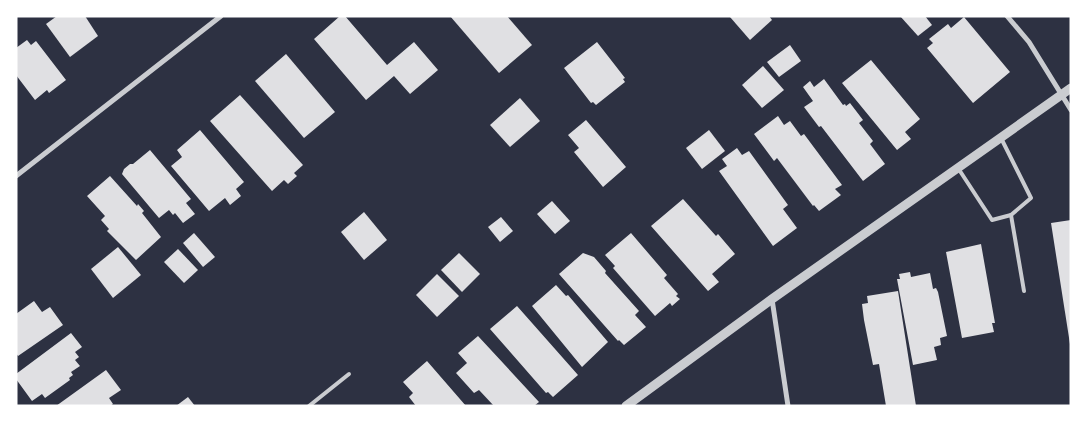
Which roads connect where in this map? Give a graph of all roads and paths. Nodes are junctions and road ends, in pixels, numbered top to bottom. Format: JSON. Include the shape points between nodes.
{"nodes":[{"id":1,"x":221,"y":16,"type":"edge"},
{"id":2,"x":1007,"y":16,"type":"edge"},
{"id":3,"x":1071,"y":88,"type":"edge"},
{"id":4,"x":1062,"y":94,"type":"junction"},
{"id":5,"x":1071,"y":110,"type":"edge"},
{"id":6,"x":1001,"y":137,"type":"junction"},
{"id":7,"x":958,"y":168,"type":"junction"},
{"id":8,"x":16,"y":176,"type":"edge"},
{"id":9,"x":1011,"y":215,"type":"junction"},
{"id":10,"x":1024,"y":291,"type":"dead end"},
{"id":11,"x":772,"y":299,"type":"junction"},
{"id":12,"x":349,"y":374,"type":"dead end"},
{"id":13,"x":310,"y":406,"type":"edge"},
{"id":14,"x":626,"y":406,"type":"edge"},
{"id":15,"x":788,"y":406,"type":"edge"}],
"edges":[{"from":1,"to":8,"type":"street"},
{"from":2,"to":4,"type":"street","via":[[1029,42]]},
{"from":3,"to":4,"type":"street"},
{"from":4,"to":5,"type":"street"},
{"from":4,"to":6,"type":"street"},
{"from":6,"to":7,"type":"street"},
{"from":6,"to":9,"type":"lane","via":[[1031,198]]},
{"from":7,"to":9,"type":"lane","via":[[992,220]]},
{"from":7,"to":11,"type":"street"},
{"from":9,"to":10,"type":"lane"},
{"from":11,"to":14,"type":"street"},
{"from":11,"to":15,"type":"street"},
{"from":12,"to":13,"type":"lane"}]}
